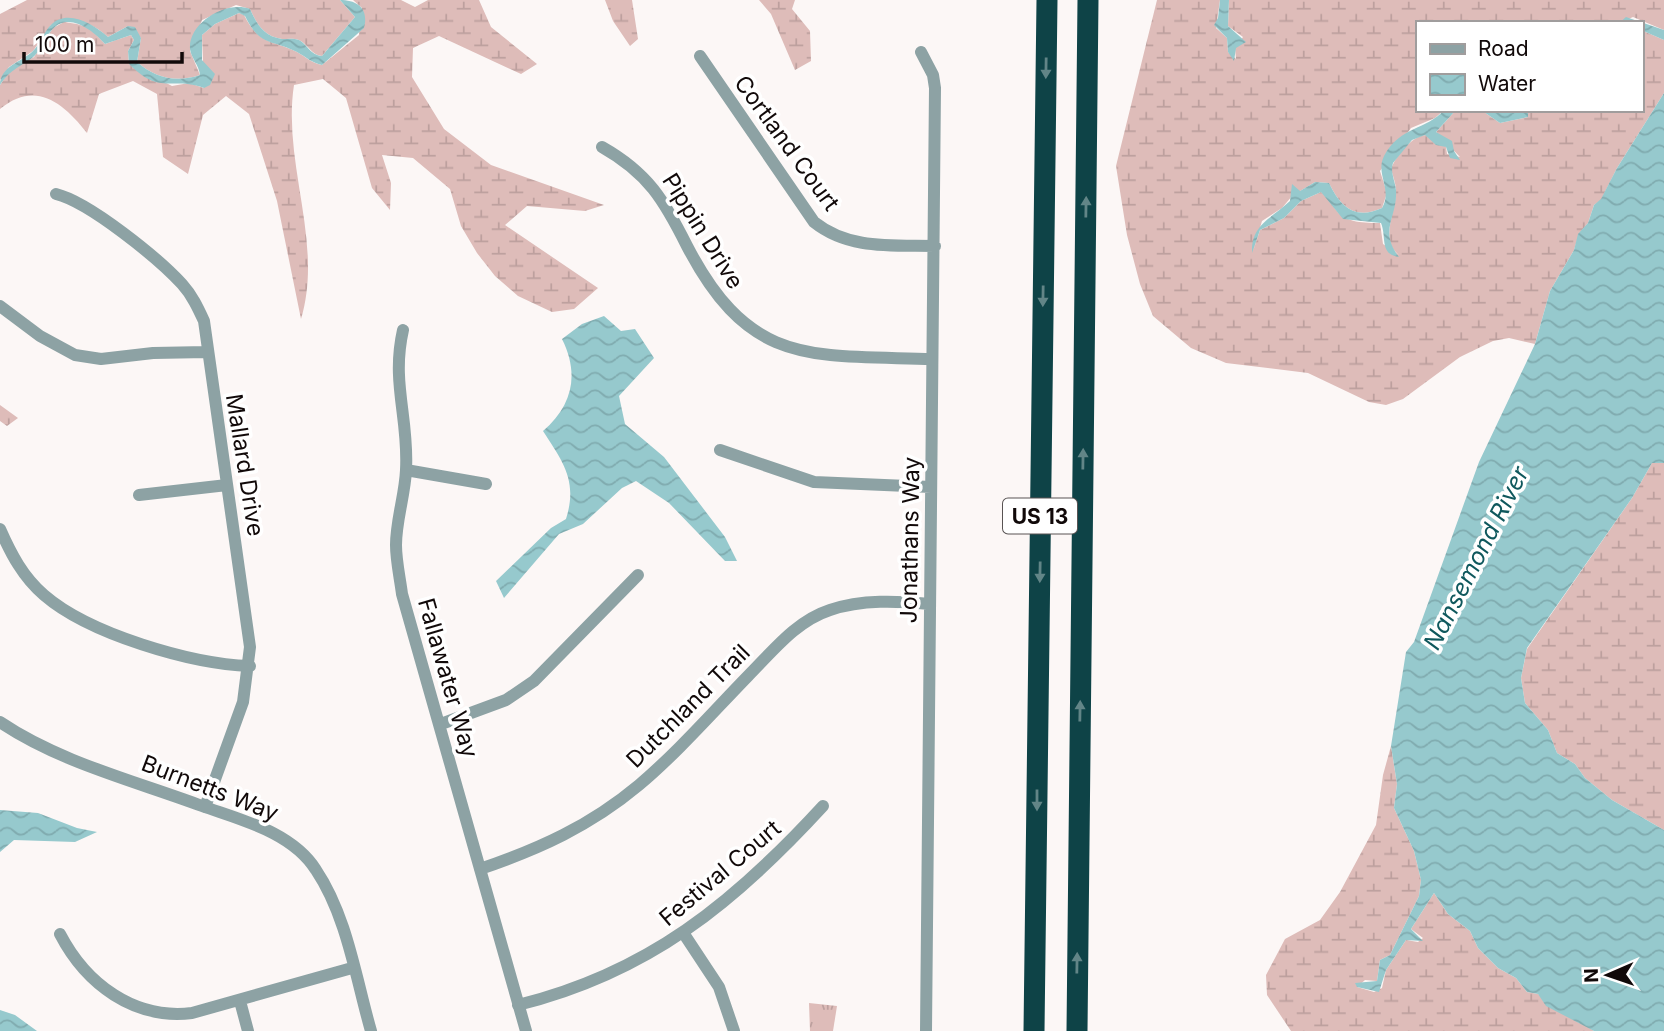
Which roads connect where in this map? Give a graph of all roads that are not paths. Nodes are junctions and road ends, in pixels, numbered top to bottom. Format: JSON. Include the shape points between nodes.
{"nodes":[{"id":1,"x":1046,"y":0,"type":"edge"},
{"id":2,"x":1088,"y":0,"type":"edge"},
{"id":3,"x":921,"y":52,"type":"dead end"},
{"id":4,"x":700,"y":56,"type":"dead end"},
{"id":5,"x":602,"y":147,"type":"dead end"},
{"id":6,"x":56,"y":194,"type":"dead end"},
{"id":7,"x":935,"y":246,"type":"junction"},
{"id":8,"x":0,"y":306,"type":"edge"},
{"id":9,"x":403,"y":330,"type":"dead end"},
{"id":10,"x":207,"y":352,"type":"junction"},
{"id":11,"x":932,"y":359,"type":"junction"},
{"id":12,"x":720,"y":450,"type":"dead end"},
{"id":13,"x":406,"y":470,"type":"junction"},
{"id":14,"x":486,"y":484,"type":"dead end"},
{"id":15,"x":227,"y":485,"type":"junction"},
{"id":16,"x":932,"y":487,"type":"junction"},
{"id":17,"x":139,"y":495,"type":"dead end"},
{"id":18,"x":0,"y":529,"type":"edge"},
{"id":19,"x":638,"y":575,"type":"dead end"},
{"id":20,"x":930,"y":604,"type":"junction"},
{"id":21,"x":250,"y":666,"type":"junction"},
{"id":22,"x":0,"y":722,"type":"edge"},
{"id":23,"x":441,"y":724,"type":"junction"},
{"id":24,"x":823,"y":806,"type":"dead end"},
{"id":25,"x":205,"y":807,"type":"junction"},
{"id":26,"x":480,"y":869,"type":"junction"},
{"id":27,"x":60,"y":934,"type":"dead end"},
{"id":28,"x":684,"y":934,"type":"junction"},
{"id":29,"x":352,"y":968,"type":"junction"},
{"id":30,"x":240,"y":1001,"type":"junction"},
{"id":31,"x":519,"y":1005,"type":"junction"},
{"id":32,"x":248,"y":1031,"type":"edge"},
{"id":33,"x":371,"y":1031,"type":"edge"},
{"id":34,"x":526,"y":1031,"type":"edge"},
{"id":35,"x":734,"y":1031,"type":"edge"},
{"id":36,"x":926,"y":1031,"type":"edge"},
{"id":37,"x":1034,"y":1031,"type":"edge"},
{"id":38,"x":1077,"y":1031,"type":"edge"}],
"edges":[{"from":1,"to":37,"type":"highway","number":"US 13","one_way":true},
{"from":38,"to":2,"type":"highway","number":"US 13","one_way":true},
{"from":3,"to":7,"type":"street","name":"Jonathans Way","via":[[935,88]]},
{"from":4,"to":7,"type":"street","name":"Cortland Court","via":[[814,222],[851,243]]},
{"from":5,"to":11,"type":"street","name":"Pippin Drive","via":[[635,169],[662,198],[714,292],[748,327],[802,351]]},
{"from":6,"to":10,"type":"street","name":"Mallard Drive","via":[[91,211],[182,284],[204,321]]},
{"from":7,"to":11,"type":"street","name":"Jonathans Way"},
{"from":8,"to":10,"type":"street","via":[[40,337],[75,355],[101,359]]},
{"from":9,"to":13,"type":"street","name":"Fallawater Way","via":[[397,379]]},
{"from":10,"to":15,"type":"street","name":"Mallard Drive"},
{"from":11,"to":16,"type":"street","name":"Jonathans Way"},
{"from":12,"to":16,"type":"street","via":[[814,482]]},
{"from":13,"to":14,"type":"street"},
{"from":13,"to":23,"type":"street","name":"Fallawater Way","via":[[396,545],[402,594]]},
{"from":15,"to":17,"type":"street"},
{"from":15,"to":21,"type":"street","name":"Mallard Drive","via":[[249,628]]},
{"from":16,"to":20,"type":"street","name":"Jonathans Way"},
{"from":18,"to":21,"type":"street","via":[[29,580],[77,618],[177,656]]},
{"from":19,"to":23,"type":"street","via":[[534,681],[506,700]]},
{"from":20,"to":26,"type":"street","name":"Dutchland Trail","via":[[846,605],[814,617],[786,637],[670,756],[614,804],[550,844]]},
{"from":20,"to":36,"type":"street","name":"Jonathans Way"},
{"from":21,"to":25,"type":"street","name":"Mallard Drive","via":[[243,702]]},
{"from":22,"to":25,"type":"street","name":"Burnetts Way","via":[[58,752]]},
{"from":23,"to":26,"type":"street","name":"Fallawater Way"},
{"from":24,"to":28,"type":"street","name":"Festival Court","via":[[748,882]]},
{"from":25,"to":29,"type":"street","name":"Burnetts Way","via":[[276,835],[305,856],[334,905]]},
{"from":26,"to":31,"type":"street","name":"Fallawater Way"},
{"from":27,"to":30,"type":"street","via":[[84,972],[130,1003],[180,1015]]},
{"from":28,"to":31,"type":"street","name":"Festival Court","via":[[597,981]]},
{"from":28,"to":35,"type":"street","via":[[719,987]]},
{"from":29,"to":30,"type":"street"},
{"from":29,"to":33,"type":"street","name":"Burnetts Way"},
{"from":30,"to":32,"type":"street"},
{"from":31,"to":34,"type":"street","name":"Fallawater Way"}]}
